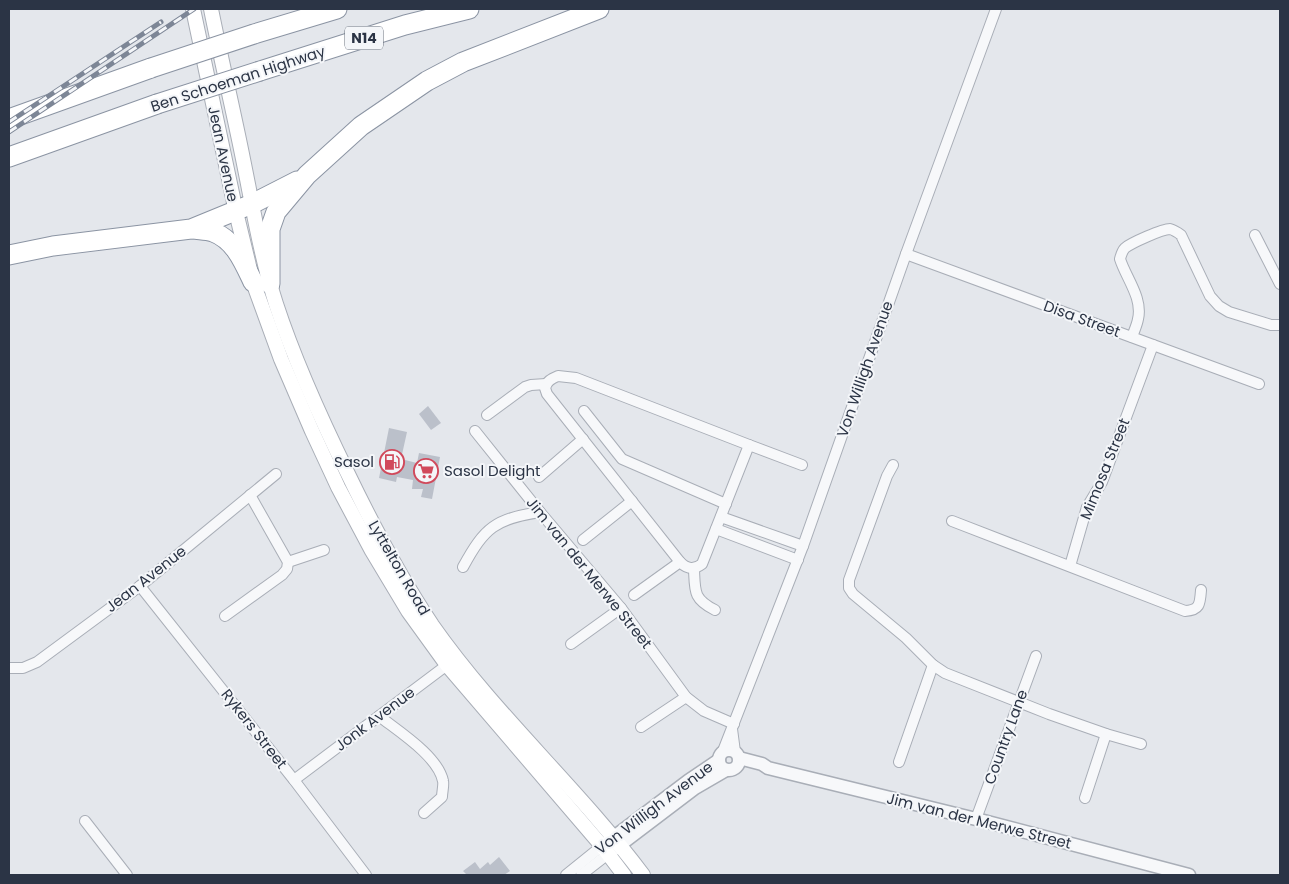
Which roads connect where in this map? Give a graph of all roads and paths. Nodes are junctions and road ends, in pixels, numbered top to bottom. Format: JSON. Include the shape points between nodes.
{"nodes":[{"id":1,"x":193,"y":9,"type":"edge"},
{"id":2,"x":211,"y":9,"type":"edge"},
{"id":3,"x":337,"y":9,"type":"edge"},
{"id":4,"x":469,"y":9,"type":"edge"},
{"id":5,"x":599,"y":9,"type":"edge"},
{"id":6,"x":996,"y":9,"type":"edge"},
{"id":7,"x":9,"y":120,"type":"edge"},
{"id":8,"x":9,"y":157,"type":"edge"},
{"id":9,"x":307,"y":175,"type":"junction"},
{"id":10,"x":244,"y":208,"type":"junction"},
{"id":11,"x":191,"y":229,"type":"junction"},
{"id":12,"x":1255,"y":235,"type":"dead end"},
{"id":13,"x":906,"y":254,"type":"junction"},
{"id":14,"x":9,"y":255,"type":"edge"},
{"id":15,"x":262,"y":283,"type":"junction"},
{"id":16,"x":1280,"y":284,"type":"edge"},
{"id":17,"x":1280,"y":325,"type":"edge"},
{"id":18,"x":1132,"y":337,"type":"junction"},
{"id":19,"x":1153,"y":345,"type":"junction"},
{"id":20,"x":546,"y":384,"type":"junction"},
{"id":21,"x":1259,"y":384,"type":"dead end"},
{"id":22,"x":584,"y":411,"type":"dead end"},
{"id":23,"x":487,"y":416,"type":"dead end"},
{"id":24,"x":475,"y":430,"type":"dead end"},
{"id":25,"x":583,"y":439,"type":"junction"},
{"id":26,"x":749,"y":445,"type":"junction"},
{"id":27,"x":802,"y":465,"type":"dead end"},
{"id":28,"x":894,"y":465,"type":"dead end"},
{"id":29,"x":276,"y":474,"type":"dead end"},
{"id":30,"x":539,"y":477,"type":"dead end"},
{"id":31,"x":250,"y":495,"type":"junction"},
{"id":32,"x":632,"y":501,"type":"junction"},
{"id":33,"x":726,"y":504,"type":"junction"},
{"id":34,"x":540,"y":512,"type":"junction"},
{"id":35,"x":721,"y":517,"type":"junction"},
{"id":36,"x":952,"y":521,"type":"dead end"},
{"id":37,"x":716,"y":529,"type":"junction"},
{"id":38,"x":583,"y":540,"type":"dead end"},
{"id":39,"x":804,"y":546,"type":"junction"},
{"id":40,"x":324,"y":550,"type":"dead end"},
{"id":41,"x":798,"y":560,"type":"junction"},
{"id":42,"x":288,"y":562,"type":"junction"},
{"id":43,"x":680,"y":562,"type":"junction"},
{"id":44,"x":1070,"y":566,"type":"junction"},
{"id":45,"x":463,"y":567,"type":"dead end"},
{"id":46,"x":694,"y":569,"type":"junction"},
{"id":47,"x":140,"y":586,"type":"junction"},
{"id":48,"x":1201,"y":590,"type":"dead end"},
{"id":49,"x":634,"y":594,"type":"dead end"},
{"id":50,"x":621,"y":608,"type":"junction"},
{"id":51,"x":715,"y":610,"type":"dead end"},
{"id":52,"x":225,"y":616,"type":"dead end"},
{"id":53,"x":571,"y":644,"type":"dead end"},
{"id":54,"x":1036,"y":656,"type":"dead end"},
{"id":55,"x":452,"y":661,"type":"junction"},
{"id":56,"x":933,"y":665,"type":"junction"},
{"id":57,"x":9,"y":668,"type":"edge"},
{"id":58,"x":686,"y":697,"type":"junction"},
{"id":59,"x":1018,"y":702,"type":"junction"},
{"id":60,"x":378,"y":716,"type":"junction"},
{"id":61,"x":733,"y":726,"type":"junction"},
{"id":62,"x":641,"y":727,"type":"dead end"},
{"id":63,"x":1106,"y":734,"type":"junction"},
{"id":64,"x":1141,"y":744,"type":"dead end"},
{"id":65,"x":730,"y":760,"type":"junction"},
{"id":66,"x":899,"y":762,"type":"dead end"},
{"id":67,"x":294,"y":780,"type":"junction"},
{"id":68,"x":1085,"y":798,"type":"dead end"},
{"id":69,"x":424,"y":813,"type":"dead end"},
{"id":70,"x":976,"y":819,"type":"junction"},
{"id":71,"x":85,"y":821,"type":"dead end"},
{"id":72,"x":617,"y":841,"type":"junction"},
{"id":73,"x":605,"y":850,"type":"junction"},
{"id":74,"x":127,"y":875,"type":"edge"},
{"id":75,"x":366,"y":875,"type":"edge"},
{"id":76,"x":566,"y":875,"type":"edge"},
{"id":77,"x":581,"y":875,"type":"edge"},
{"id":78,"x":624,"y":875,"type":"edge"},
{"id":79,"x":643,"y":875,"type":"edge"},
{"id":80,"x":1189,"y":875,"type":"edge"}],
"edges":[{"from":1,"to":10,"type":"main road","name":"Jean Avenue"},
{"from":2,"to":10,"type":"main road","name":"Jean Avenue"},
{"from":3,"to":7,"type":"highway","number":"N14","bridge":true,"via":[[151,68]]},
{"from":4,"to":8,"type":"highway","name":"Ben Schoeman Highway","number":"N14","bridge":true,"via":[[406,25],[157,104]]},
{"from":5,"to":9,"type":"highway","via":[[463,62],[427,81],[361,126]]},
{"from":6,"to":13,"type":"street","name":"Von Willigh Avenue"},
{"from":9,"to":10,"type":"highway"},
{"from":9,"to":15,"type":"highway","via":[[276,212],[270,229]]},
{"from":10,"to":11,"type":"highway"},
{"from":10,"to":15,"type":"main road","name":"Lyttelton Road"},
{"from":11,"to":14,"type":"highway","via":[[53,246]]},
{"from":11,"to":15,"type":"highway","via":[[213,232],[232,244]]},
{"from":12,"to":16,"type":"street"},
{"from":13,"to":18,"type":"street","name":"Disa Street"},
{"from":13,"to":39,"type":"street","name":"Von Willigh Avenue"},
{"from":15,"to":55,"type":"main road","name":"Lyttelton Road","via":[[277,305],[331,440],[379,537]]},
{"from":17,"to":18,"type":"street","via":[[1229,312],[1219,306],[1210,296],[1180,235],[1176,231],[1165,230],[1131,244],[1121,253],[1120,259],[1138,305],[1138,319]]},
{"from":18,"to":19,"type":"street","name":"Disa Street"},
{"from":19,"to":21,"type":"street","name":"Disa Street"},
{"from":19,"to":44,"type":"street","name":"Mimosa Street","via":[[1102,482],[1087,507]]},
{"from":20,"to":23,"type":"street","via":[[525,387]]},
{"from":20,"to":25,"type":"street","via":[[547,394]]},
{"from":20,"to":26,"type":"street","via":[[558,376],[576,378]]},
{"from":22,"to":33,"type":"street","via":[[622,459]]},
{"from":24,"to":34,"type":"street","name":"Jim van der Merwe Street"},
{"from":25,"to":30,"type":"street"},
{"from":25,"to":32,"type":"street"},
{"from":26,"to":27,"type":"street"},
{"from":26,"to":33,"type":"street"},
{"from":28,"to":56,"type":"street","via":[[887,476],[849,580],[850,588],[861,602],[906,638]]},
{"from":29,"to":31,"type":"street","name":"Jean Avenue"},
{"from":31,"to":42,"type":"street"},
{"from":31,"to":47,"type":"street","name":"Jean Avenue"},
{"from":32,"to":38,"type":"street"},
{"from":32,"to":43,"type":"street"},
{"from":33,"to":35,"type":"street"},
{"from":34,"to":45,"type":"street","via":[[511,517],[489,529]]},
{"from":34,"to":50,"type":"street","name":"Jim van der Merwe Street"},
{"from":35,"to":37,"type":"street"},
{"from":35,"to":39,"type":"street"},
{"from":36,"to":44,"type":"street"},
{"from":37,"to":41,"type":"street"},
{"from":37,"to":46,"type":"street","via":[[702,564]]},
{"from":39,"to":41,"type":"street","name":"Von Willigh Avenue"},
{"from":40,"to":42,"type":"street"},
{"from":41,"to":61,"type":"street","name":"Von Willigh Avenue"},
{"from":42,"to":52,"type":"street","via":[[282,575]]},
{"from":43,"to":46,"type":"street"},
{"from":43,"to":49,"type":"street"},
{"from":44,"to":48,"type":"street","via":[[1185,611],[1197,607]]},
{"from":46,"to":51,"type":"street","via":[[695,593],[704,604]]},
{"from":47,"to":57,"type":"street","name":"Jean Avenue","via":[[38,662],[23,668]]},
{"from":47,"to":67,"type":"street","name":"Rykers Street"},
{"from":50,"to":53,"type":"street"},
{"from":50,"to":58,"type":"street","name":"Jim van der Merwe Street"},
{"from":54,"to":59,"type":"street","name":"Country Lane"},
{"from":55,"to":60,"type":"street","name":"Jonk Avenue"},
{"from":55,"to":72,"type":"main road","name":"Lyttelton Road","via":[[473,679]]},
{"from":55,"to":73,"type":"main road","name":"Lyttelton Road"},
{"from":56,"to":59,"type":"street","via":[[956,678]]},
{"from":56,"to":66,"type":"street"},
{"from":58,"to":61,"type":"street","name":"Jim van der Merwe Street"},
{"from":58,"to":62,"type":"street"},
{"from":59,"to":63,"type":"street"},
{"from":59,"to":70,"type":"street","name":"Country Lane"},
{"from":60,"to":67,"type":"street","name":"Jonk Avenue"},
{"from":60,"to":69,"type":"street","via":[[416,744],[443,780],[442,797]]},
{"from":61,"to":65,"type":"street","name":"Von Willigh Avenue","via":[[729,734]]},
{"from":63,"to":64,"type":"street"},
{"from":63,"to":68,"type":"street"},
{"from":65,"to":70,"type":"street","name":"Jim van der Merwe Street"},
{"from":65,"to":72,"type":"street","name":"Von Willigh Avenue"},
{"from":67,"to":75,"type":"street","name":"Rykers Street"},
{"from":70,"to":80,"type":"street","name":"Jim van der Merwe Street"},
{"from":71,"to":74,"type":"street"},
{"from":72,"to":73,"type":"street","name":"Von Willigh Avenue"},
{"from":72,"to":79,"type":"main road","name":"Lyttelton Road"},
{"from":73,"to":76,"type":"street","name":"Von Willigh Avenue"},
{"from":73,"to":77,"type":"street","name":"Von Willigh Avenue"},
{"from":73,"to":78,"type":"main road","name":"Lyttelton Road"}]}
